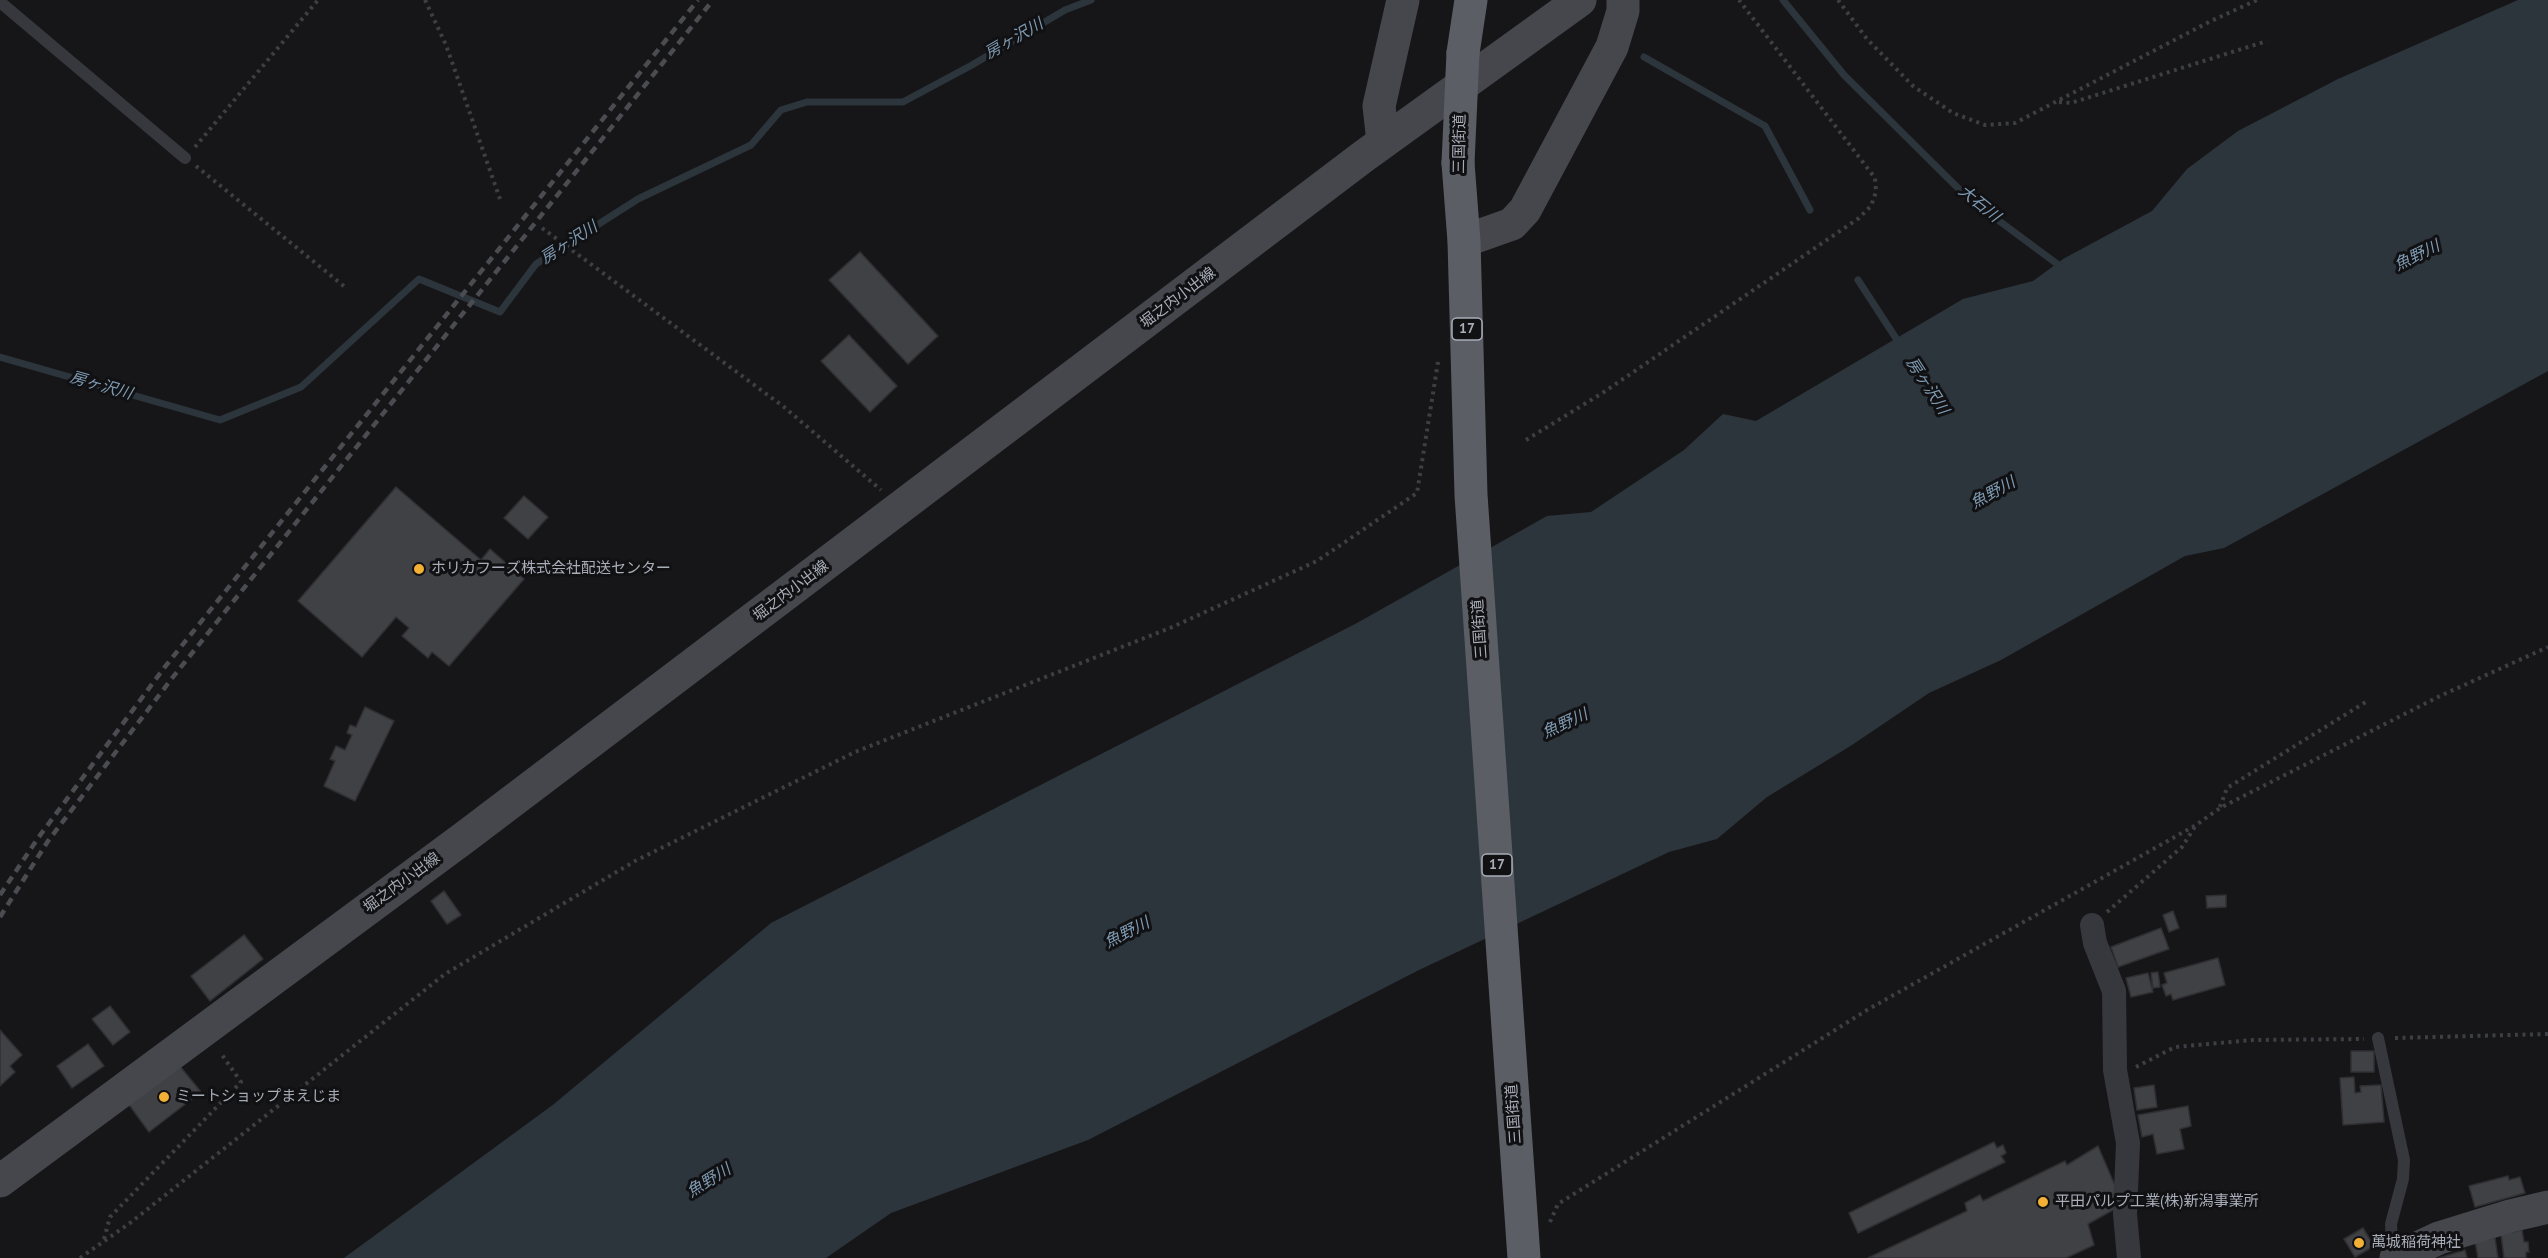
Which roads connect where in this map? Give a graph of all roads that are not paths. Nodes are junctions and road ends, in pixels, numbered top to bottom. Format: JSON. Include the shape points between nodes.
{"nodes":[{"id":1,"x":1403,"y":0,"type":"edge"},
{"id":2,"x":1471,"y":0,"type":"edge"},
{"id":3,"x":1580,"y":0,"type":"edge"},
{"id":4,"x":1623,"y":0,"type":"edge"},
{"id":5,"x":0,"y":2,"type":"edge"},
{"id":6,"x":1383,"y":142,"type":"junction"},
{"id":7,"x":185,"y":158,"type":"road end"},
{"id":8,"x":1464,"y":241,"type":"junction"},
{"id":9,"x":2092,"y":925,"type":"road end"},
{"id":10,"x":2378,"y":1038,"type":"road end"},
{"id":11,"x":0,"y":1181,"type":"edge"},
{"id":12,"x":2548,"y":1207,"type":"edge"},
{"id":13,"x":1532,"y":1240,"type":"edge"},
{"id":14,"x":2129,"y":1258,"type":"edge"},
{"id":15,"x":2395,"y":1258,"type":"edge"}],
"edges":[{"from":1,"to":6,"type":"main road","via":[[1379,106]]},
{"from":2,"to":8,"type":"highway","name":"三国街道","number":"17","bridge":true,"via":[[1463,53],[1458,163]]},
{"from":3,"to":6,"type":"main road","name":"堀之内小出線"},
{"from":4,"to":8,"type":"main road","via":[[1612,47],[1525,210],[1512,224]]},
{"from":5,"to":7,"type":"lane"},
{"from":6,"to":11,"type":"main road","name":"堀之内小出線","via":[[903,507]]},
{"from":8,"to":13,"type":"highway","name":"三国街道","number":"17","via":[[1471,495]]},
{"from":9,"to":14,"type":"street","via":[[2114,991],[2115,1070],[2128,1143],[2125,1214]]},
{"from":10,"to":15,"type":"lane","via":[[2404,1160],[2391,1224]]},
{"from":12,"to":15,"type":"main road","via":[[2439,1238]]}]}
